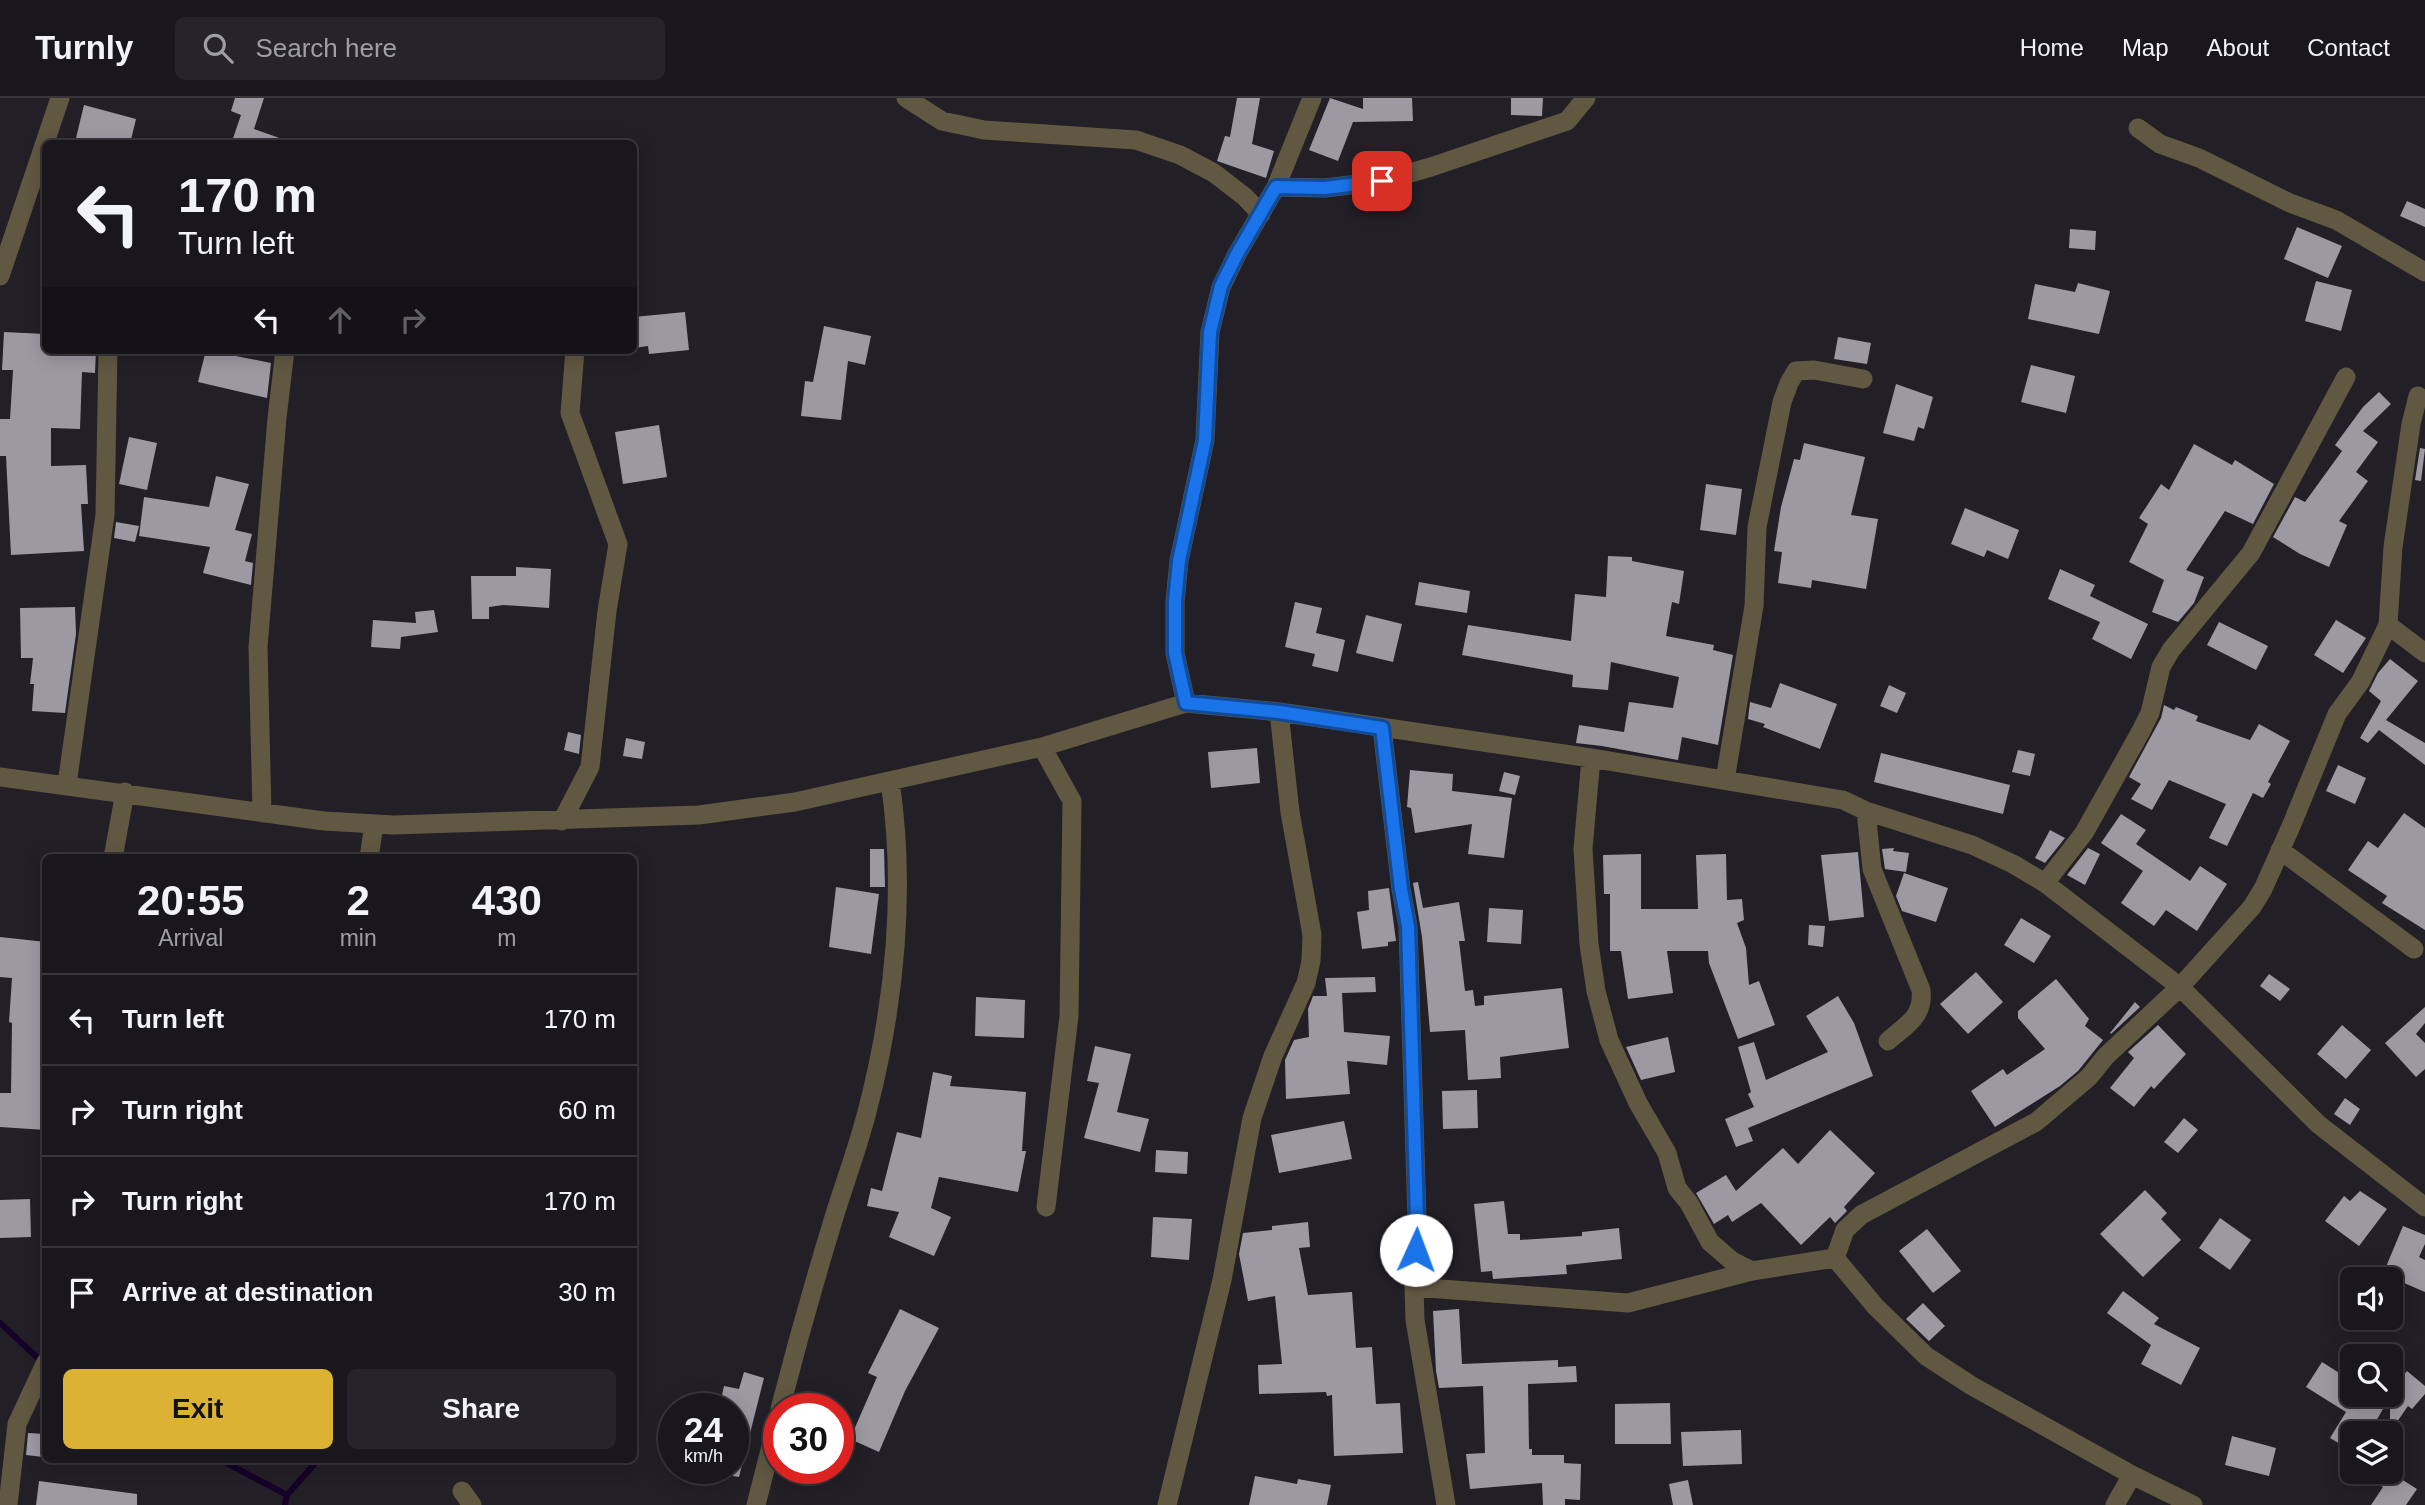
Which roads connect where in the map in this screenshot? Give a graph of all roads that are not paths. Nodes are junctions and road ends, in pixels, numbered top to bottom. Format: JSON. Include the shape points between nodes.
{"nodes":[{"id":1,"x":60,"y":98,"type":"edge"},
{"id":2,"x":906,"y":98,"type":"edge"},
{"id":3,"x":1312,"y":98,"type":"edge"},
{"id":4,"x":1586,"y":98,"type":"edge"},
{"id":5,"x":2138,"y":128,"type":"dead end"},
{"id":6,"x":46,"y":140,"type":"edge"},
{"id":7,"x":42,"y":151,"type":"edge"},
{"id":8,"x":1276,"y":187,"type":"junction"},
{"id":9,"x":1261,"y":214,"type":"junction"},
{"id":10,"x":2425,"y":272,"type":"edge"},
{"id":11,"x":0,"y":276,"type":"edge"},
{"id":12,"x":108,"y":354,"type":"edge"},
{"id":13,"x":285,"y":354,"type":"edge"},
{"id":14,"x":575,"y":354,"type":"edge"},
{"id":15,"x":2346,"y":377,"type":"dead end"},
{"id":16,"x":1863,"y":379,"type":"dead end"},
{"id":17,"x":2423,"y":393,"type":"edge"},
{"id":18,"x":2388,"y":625,"type":"junction"},
{"id":19,"x":2425,"y":653,"type":"edge"},
{"id":20,"x":1186,"y":703,"type":"junction"},
{"id":21,"x":1279,"y":712,"type":"junction"},
{"id":22,"x":1382,"y":728,"type":"junction"},
{"id":23,"x":1042,"y":747,"type":"junction"},
{"id":24,"x":1591,"y":758,"type":"junction"},
{"id":25,"x":0,"y":777,"type":"edge"},
{"id":26,"x":890,"y":780,"type":"junction"},
{"id":27,"x":1725,"y":780,"type":"junction"},
{"id":28,"x":64,"y":785,"type":"junction"},
{"id":29,"x":125,"y":792,"type":"junction"},
{"id":30,"x":1866,"y":811,"type":"junction"},
{"id":31,"x":262,"y":813,"type":"junction"},
{"id":32,"x":562,"y":821,"type":"junction"},
{"id":33,"x":374,"y":824,"type":"junction"},
{"id":34,"x":2280,"y":850,"type":"junction"},
{"id":35,"x":114,"y":854,"type":"edge"},
{"id":36,"x":370,"y":854,"type":"edge"},
{"id":37,"x":2045,"y":883,"type":"junction"},
{"id":38,"x":2414,"y":949,"type":"dead end"},
{"id":39,"x":2180,"y":987,"type":"junction"},
{"id":40,"x":1888,"y":1041,"type":"dead end"},
{"id":41,"x":1046,"y":1207,"type":"dead end"},
{"id":42,"x":2425,"y":1207,"type":"edge"},
{"id":43,"x":1835,"y":1258,"type":"junction"},
{"id":44,"x":1752,"y":1271,"type":"junction"},
{"id":45,"x":1414,"y":1287,"type":"junction"},
{"id":46,"x":42,"y":1371,"type":"edge"},
{"id":47,"x":784,"y":1393,"type":"edge"},
{"id":48,"x":2132,"y":1475,"type":"junction"},
{"id":49,"x":763,"y":1478,"type":"edge"},
{"id":50,"x":8,"y":1505,"type":"edge"},
{"id":51,"x":756,"y":1505,"type":"edge"},
{"id":52,"x":1167,"y":1505,"type":"edge"},
{"id":53,"x":1446,"y":1505,"type":"edge"},
{"id":54,"x":2115,"y":1505,"type":"edge"},
{"id":55,"x":2193,"y":1505,"type":"edge"}],
"edges":[{"from":1,"to":6,"type":"street"},
{"from":2,"to":9,"type":"street","via":[[942,121],[984,130],[1136,140],[1214,173]]},
{"from":3,"to":8,"type":"street"},
{"from":4,"to":8,"type":"street","via":[[1567,121],[1419,171],[1325,188]]},
{"from":5,"to":10,"type":"street","via":[[2160,144],[2336,220]]},
{"from":7,"to":11,"type":"street"},
{"from":8,"to":9,"type":"street"},
{"from":9,"to":20,"type":"street","via":[[1221,286],[1210,332],[1205,440],[1179,561],[1175,602],[1175,653]]},
{"from":12,"to":28,"type":"street","via":[[105,515]]},
{"from":13,"to":31,"type":"street","via":[[258,647]]},
{"from":14,"to":32,"type":"street","via":[[570,413],[618,544],[590,767]]},
{"from":15,"to":37,"type":"street","via":[[2251,552],[2171,650],[2141,731],[2084,833]]},
{"from":16,"to":27,"type":"street","via":[[1814,370],[1797,372],[1782,402],[1757,527],[1754,606]]},
{"from":17,"to":18,"type":"street","via":[[2411,424],[2393,547]]},
{"from":18,"to":19,"type":"street"},
{"from":18,"to":34,"type":"street","via":[[2361,681],[2337,714]]},
{"from":20,"to":21,"type":"street"},
{"from":20,"to":23,"type":"street"},
{"from":21,"to":22,"type":"street"},
{"from":21,"to":52,"type":"street","via":[[1290,812],[1312,935],[1311,961],[1252,1118],[1222,1280]]},
{"from":22,"to":24,"type":"street"},
{"from":22,"to":45,"type":"street","via":[[1408,926],[1417,1217]]},
{"from":23,"to":26,"type":"street"},
{"from":23,"to":41,"type":"street","via":[[1072,802],[1069,1016]]},
{"from":24,"to":27,"type":"street"},
{"from":24,"to":44,"type":"street","via":[[1583,849],[1586,899],[1596,991],[1609,1040],[1667,1153],[1677,1188],[1710,1242]]},
{"from":25,"to":28,"type":"street"},
{"from":26,"to":32,"type":"street","via":[[795,802],[699,815]]},
{"from":26,"to":47,"type":"street","via":[[897,827],[896,927],[883,1044]]},
{"from":27,"to":30,"type":"street","via":[[1843,800]]},
{"from":28,"to":29,"type":"street"},
{"from":29,"to":31,"type":"street"},
{"from":29,"to":35,"type":"street"},
{"from":30,"to":37,"type":"street","via":[[1972,845]]},
{"from":30,"to":40,"type":"street","via":[[1872,869],[1921,990],[1917,1016]]},
{"from":31,"to":33,"type":"street"},
{"from":32,"to":33,"type":"street"},
{"from":33,"to":36,"type":"street"},
{"from":34,"to":38,"type":"street"},
{"from":34,"to":39,"type":"street","via":[[2252,907]]},
{"from":37,"to":39,"type":"street"},
{"from":39,"to":42,"type":"street","via":[[2318,1124]]},
{"from":39,"to":43,"type":"street","via":[[2036,1122],[1861,1215],[1845,1230]]},
{"from":43,"to":44,"type":"street"},
{"from":43,"to":48,"type":"street","via":[[1926,1356],[1972,1387]]},
{"from":44,"to":45,"type":"street","via":[[1628,1303]]},
{"from":45,"to":53,"type":"street","via":[[1415,1320]]},
{"from":46,"to":50,"type":"street","via":[[17,1424]]},
{"from":48,"to":54,"type":"street"},
{"from":48,"to":55,"type":"street"},
{"from":49,"to":51,"type":"street"}]}
